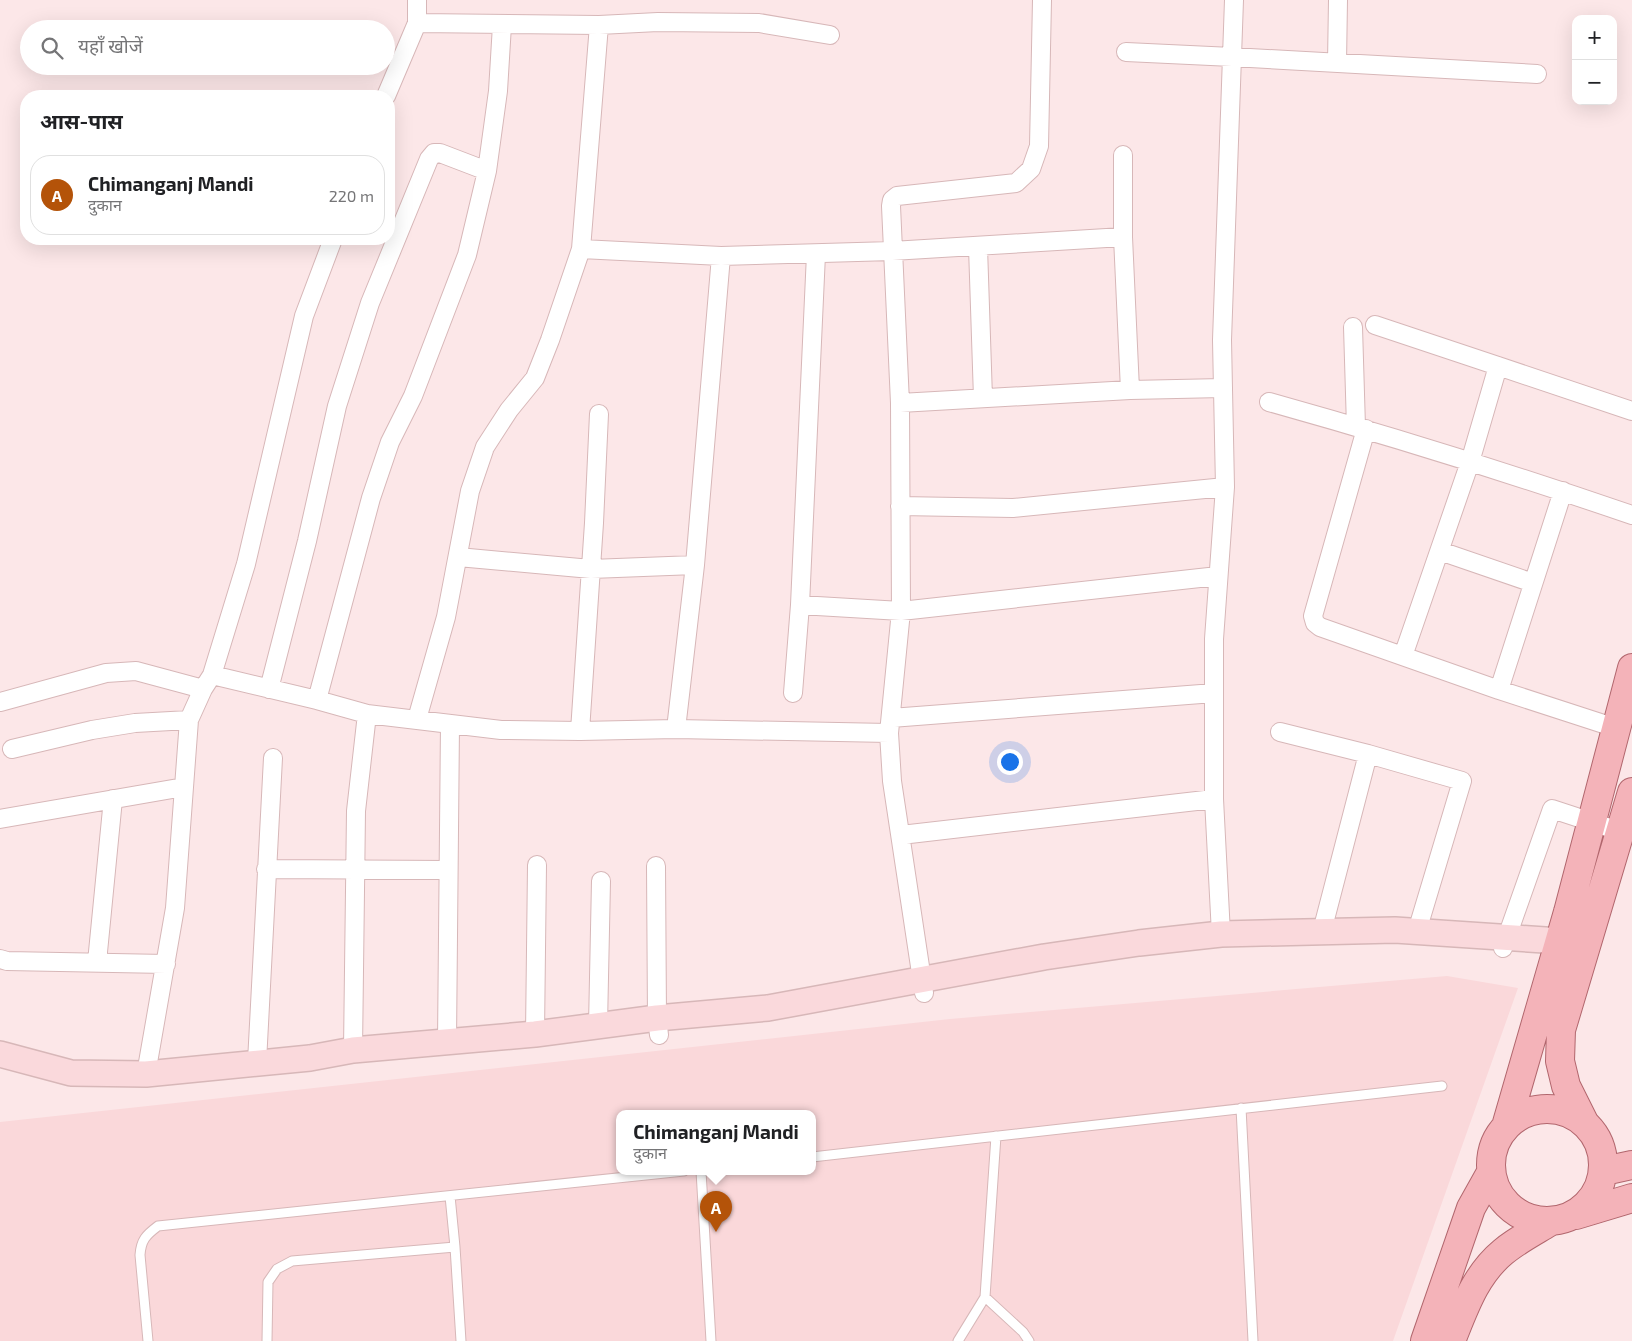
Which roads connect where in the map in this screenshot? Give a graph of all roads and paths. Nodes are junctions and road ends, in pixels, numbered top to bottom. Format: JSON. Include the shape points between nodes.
{"nodes":[{"id":1,"x":417,"y":0,"type":"edge"},
{"id":2,"x":1042,"y":0,"type":"edge"},
{"id":3,"x":1234,"y":0,"type":"edge"},
{"id":4,"x":1338,"y":0,"type":"edge"},
{"id":5,"x":417,"y":23,"type":"junction"},
{"id":6,"x":502,"y":25,"type":"junction"},
{"id":7,"x":599,"y":26,"type":"junction"},
{"id":8,"x":830,"y":35,"type":"dead end"},
{"id":9,"x":1126,"y":52,"type":"dead end"},
{"id":10,"x":1232,"y":57,"type":"junction"},
{"id":11,"x":1337,"y":63,"type":"junction"},
{"id":12,"x":1537,"y":74,"type":"dead end"},
{"id":13,"x":395,"y":75,"type":"edge"},
{"id":14,"x":395,"y":75,"type":"edge"},
{"id":15,"x":389,"y":90,"type":"edge"},
{"id":16,"x":1123,"y":155,"type":"dead end"},
{"id":17,"x":487,"y":171,"type":"junction"},
{"id":18,"x":1123,"y":238,"type":"junction"},
{"id":19,"x":395,"y":242,"type":"edge"},
{"id":20,"x":331,"y":245,"type":"edge"},
{"id":21,"x":394,"y":245,"type":"edge"},
{"id":22,"x":978,"y":247,"type":"junction"},
{"id":23,"x":582,"y":249,"type":"junction"},
{"id":24,"x":892,"y":251,"type":"junction"},
{"id":25,"x":816,"y":254,"type":"junction"},
{"id":26,"x":721,"y":256,"type":"junction"},
{"id":27,"x":1375,"y":325,"type":"dead end"},
{"id":28,"x":1353,"y":326,"type":"dead end"},
{"id":29,"x":1498,"y":366,"type":"junction"},
{"id":30,"x":1223,"y":388,"type":"junction"},
{"id":31,"x":1130,"y":390,"type":"junction"},
{"id":32,"x":983,"y":398,"type":"junction"},
{"id":33,"x":1269,"y":402,"type":"dead end"},
{"id":34,"x":900,"y":403,"type":"junction"},
{"id":35,"x":1632,"y":411,"type":"edge"},
{"id":36,"x":599,"y":414,"type":"dead end"},
{"id":37,"x":1361,"y":428,"type":"junction"},
{"id":38,"x":1470,"y":462,"type":"junction"},
{"id":39,"x":1225,"y":487,"type":"junction"},
{"id":40,"x":1563,"y":491,"type":"junction"},
{"id":41,"x":900,"y":506,"type":"junction"},
{"id":42,"x":1632,"y":515,"type":"edge"},
{"id":43,"x":1440,"y":550,"type":"junction"},
{"id":44,"x":458,"y":557,"type":"junction"},
{"id":45,"x":695,"y":565,"type":"junction"},
{"id":46,"x":591,"y":569,"type":"junction"},
{"id":47,"x":1218,"y":576,"type":"junction"},
{"id":48,"x":1534,"y":583,"type":"junction"},
{"id":49,"x":800,"y":605,"type":"junction"},
{"id":50,"x":901,"y":611,"type":"junction"},
{"id":51,"x":1403,"y":656,"type":"junction"},
{"id":52,"x":1632,"y":668,"type":"edge"},
{"id":53,"x":208,"y":682,"type":"junction"},
{"id":54,"x":269,"y":689,"type":"junction"},
{"id":55,"x":1499,"y":690,"type":"junction"},
{"id":56,"x":793,"y":693,"type":"dead end"},
{"id":57,"x":1214,"y":693,"type":"junction"},
{"id":58,"x":317,"y":700,"type":"junction"},
{"id":59,"x":0,"y":702,"type":"edge"},
{"id":60,"x":367,"y":714,"type":"junction"},
{"id":61,"x":417,"y":719,"type":"junction"},
{"id":62,"x":189,"y":720,"type":"junction"},
{"id":63,"x":450,"y":724,"type":"junction"},
{"id":64,"x":890,"y":725,"type":"junction"},
{"id":65,"x":1616,"y":728,"type":"junction"},
{"id":66,"x":676,"y":729,"type":"junction"},
{"id":67,"x":580,"y":731,"type":"junction"},
{"id":68,"x":1280,"y":732,"type":"dead end"},
{"id":69,"x":12,"y":749,"type":"dead end"},
{"id":70,"x":1368,"y":754,"type":"junction"},
{"id":71,"x":273,"y":758,"type":"dead end"},
{"id":72,"x":184,"y":786,"type":"junction"},
{"id":73,"x":1632,"y":792,"type":"edge"},
{"id":74,"x":113,"y":799,"type":"junction"},
{"id":75,"x":1214,"y":799,"type":"junction"},
{"id":76,"x":0,"y":819,"type":"edge"},
{"id":77,"x":1590,"y":822,"type":"junction"},
{"id":78,"x":1619,"y":831,"type":"junction"},
{"id":79,"x":901,"y":835,"type":"junction"},
{"id":80,"x":537,"y":865,"type":"dead end"},
{"id":81,"x":656,"y":866,"type":"dead end"},
{"id":82,"x":266,"y":869,"type":"junction"},
{"id":83,"x":356,"y":869,"type":"junction"},
{"id":84,"x":448,"y":870,"type":"junction"},
{"id":85,"x":601,"y":880,"type":"dead end"},
{"id":86,"x":1322,"y":931,"type":"junction"},
{"id":87,"x":1417,"y":931,"type":"junction"},
{"id":88,"x":1221,"y":934,"type":"junction"},
{"id":89,"x":1504,"y":943,"type":"junction"},
{"id":90,"x":1570,"y":949,"type":"junction"},
{"id":91,"x":0,"y":959,"type":"edge"},
{"id":92,"x":97,"y":962,"type":"junction"},
{"id":93,"x":166,"y":964,"type":"junction"},
{"id":94,"x":923,"y":986,"type":"junction"},
{"id":95,"x":598,"y":1026,"type":"junction"},
{"id":96,"x":658,"y":1026,"type":"junction"},
{"id":97,"x":535,"y":1034,"type":"junction"},
{"id":98,"x":447,"y":1042,"type":"junction"},
{"id":99,"x":353,"y":1050,"type":"junction"},
{"id":100,"x":0,"y":1054,"type":"edge"},
{"id":101,"x":310,"y":1058,"type":"junction"},
{"id":102,"x":257,"y":1062,"type":"junction"},
{"id":103,"x":146,"y":1074,"type":"junction"},
{"id":104,"x":1442,"y":1086,"type":"dead end"},
{"id":105,"x":1241,"y":1108,"type":"junction"},
{"id":106,"x":1584,"y":1122,"type":"junction"},
{"id":107,"x":1508,"y":1123,"type":"junction"},
{"id":108,"x":996,"y":1136,"type":"junction"},
{"id":109,"x":816,"y":1157,"type":"edge"},
{"id":110,"x":1632,"y":1165,"type":"edge"},
{"id":111,"x":1604,"y":1171,"type":"junction"},
{"id":112,"x":1490,"y":1174,"type":"junction"},
{"id":113,"x":647,"y":1175,"type":"edge"},
{"id":114,"x":700,"y":1175,"type":"edge"},
{"id":115,"x":450,"y":1196,"type":"junction"},
{"id":116,"x":1632,"y":1198,"type":"edge"},
{"id":117,"x":1574,"y":1216,"type":"junction"},
{"id":118,"x":1548,"y":1222,"type":"junction"},
{"id":119,"x":455,"y":1247,"type":"junction"},
{"id":120,"x":985,"y":1297,"type":"junction"},
{"id":121,"x":148,"y":1341,"type":"edge"},
{"id":122,"x":267,"y":1341,"type":"edge"},
{"id":123,"x":461,"y":1341,"type":"edge"},
{"id":124,"x":711,"y":1341,"type":"edge"},
{"id":125,"x":958,"y":1341,"type":"edge"},
{"id":126,"x":1029,"y":1341,"type":"edge"},
{"id":127,"x":1253,"y":1341,"type":"edge"},
{"id":128,"x":1425,"y":1341,"type":"edge"},
{"id":129,"x":1451,"y":1341,"type":"edge"}],
"edges":[{"from":1,"to":5,"type":"street"},
{"from":2,"to":24,"type":"street","via":[[1038,146],[1032,170],[1016,183],[897,196],[891,206]]},
{"from":3,"to":10,"type":"street"},
{"from":4,"to":11,"type":"street"},
{"from":5,"to":6,"type":"street"},
{"from":5,"to":13,"type":"street"},
{"from":6,"to":7,"type":"street"},
{"from":6,"to":17,"type":"street","via":[[498,91]]},
{"from":7,"to":8,"type":"street","via":[[658,22],[758,23]]},
{"from":7,"to":23,"type":"street"},
{"from":9,"to":10,"type":"street"},
{"from":10,"to":11,"type":"street"},
{"from":10,"to":30,"type":"street"},
{"from":11,"to":12,"type":"street"},
{"from":14,"to":15,"type":"street"},
{"from":16,"to":18,"type":"street"},
{"from":17,"to":19,"type":"street","via":[[434,153]]},
{"from":17,"to":58,"type":"street","via":[[467,255],[413,396],[390,442],[371,498]]},
{"from":18,"to":22,"type":"street"},
{"from":18,"to":31,"type":"street"},
{"from":20,"to":53,"type":"street","via":[[304,316],[246,564]]},
{"from":21,"to":54,"type":"street","via":[[370,303],[337,406]]},
{"from":22,"to":24,"type":"street"},
{"from":22,"to":32,"type":"street"},
{"from":23,"to":26,"type":"street"},
{"from":23,"to":44,"type":"street","via":[[534,378],[485,447],[470,491]]},
{"from":24,"to":25,"type":"street"},
{"from":24,"to":34,"type":"street"},
{"from":25,"to":26,"type":"street"},
{"from":25,"to":49,"type":"street"},
{"from":26,"to":45,"type":"street"},
{"from":27,"to":29,"type":"street"},
{"from":28,"to":37,"type":"street"},
{"from":29,"to":35,"type":"street"},
{"from":29,"to":38,"type":"street"},
{"from":30,"to":31,"type":"street"},
{"from":30,"to":39,"type":"street"},
{"from":31,"to":32,"type":"street"},
{"from":32,"to":34,"type":"street"},
{"from":33,"to":37,"type":"street"},
{"from":34,"to":41,"type":"street"},
{"from":36,"to":46,"type":"street"},
{"from":37,"to":38,"type":"street"},
{"from":37,"to":51,"type":"street","via":[[1312,616],[1314,624],[1320,627]]},
{"from":38,"to":40,"type":"street"},
{"from":38,"to":43,"type":"street"},
{"from":39,"to":41,"type":"street","via":[[1013,508]]},
{"from":39,"to":47,"type":"street"},
{"from":40,"to":42,"type":"street"},
{"from":40,"to":48,"type":"street"},
{"from":41,"to":50,"type":"street"},
{"from":43,"to":48,"type":"street"},
{"from":43,"to":51,"type":"street"},
{"from":44,"to":46,"type":"street"},
{"from":44,"to":61,"type":"street","via":[[446,617]]},
{"from":45,"to":46,"type":"street"},
{"from":45,"to":66,"type":"street"},
{"from":46,"to":67,"type":"street"},
{"from":47,"to":50,"type":"street"},
{"from":47,"to":57,"type":"street"},
{"from":48,"to":55,"type":"street"},
{"from":49,"to":50,"type":"street"},
{"from":49,"to":56,"type":"street"},
{"from":50,"to":64,"type":"street"},
{"from":51,"to":55,"type":"street"},
{"from":52,"to":65,"type":"main road"},
{"from":53,"to":54,"type":"street"},
{"from":53,"to":59,"type":"street","via":[[136,671],[106,673]]},
{"from":53,"to":62,"type":"street"},
{"from":54,"to":58,"type":"street"},
{"from":55,"to":65,"type":"street"},
{"from":57,"to":64,"type":"street"},
{"from":57,"to":75,"type":"street"},
{"from":58,"to":60,"type":"street"},
{"from":60,"to":61,"type":"street"},
{"from":60,"to":83,"type":"street","via":[[356,811]]},
{"from":61,"to":63,"type":"street"},
{"from":62,"to":69,"type":"street","via":[[135,723],[92,730]]},
{"from":62,"to":72,"type":"street"},
{"from":63,"to":67,"type":"street","via":[[502,730]]},
{"from":63,"to":84,"type":"street"},
{"from":64,"to":66,"type":"street"},
{"from":64,"to":79,"type":"street","via":[[892,781]]},
{"from":65,"to":77,"type":"main road"},
{"from":66,"to":67,"type":"street"},
{"from":68,"to":70,"type":"street"},
{"from":70,"to":86,"type":"street"},
{"from":70,"to":87,"type":"street","via":[[1462,781]]},
{"from":71,"to":82,"type":"street"},
{"from":72,"to":74,"type":"street"},
{"from":72,"to":93,"type":"street","via":[[176,908]]},
{"from":73,"to":78,"type":"main road"},
{"from":74,"to":76,"type":"street"},
{"from":74,"to":92,"type":"street"},
{"from":75,"to":79,"type":"street"},
{"from":75,"to":88,"type":"street"},
{"from":77,"to":78,"type":"street"},
{"from":77,"to":89,"type":"street","via":[[1552,809]]},
{"from":77,"to":90,"type":"main road"},
{"from":78,"to":90,"type":"main road"},
{"from":79,"to":94,"type":"street"},
{"from":80,"to":97,"type":"street"},
{"from":81,"to":96,"type":"street"},
{"from":82,"to":83,"type":"street"},
{"from":82,"to":102,"type":"street"},
{"from":83,"to":84,"type":"street"},
{"from":83,"to":99,"type":"street"},
{"from":84,"to":98,"type":"street"},
{"from":85,"to":95,"type":"street"},
{"from":86,"to":87,"type":"street"},
{"from":86,"to":88,"type":"street"},
{"from":87,"to":89,"type":"street"},
{"from":88,"to":94,"type":"street","via":[[1044,957]]},
{"from":89,"to":90,"type":"street"},
{"from":89,"to":94,"type":"street","via":[[1245,947],[1130,957]]},
{"from":90,"to":106,"type":"main road","via":[[1560,1030],[1560,1061],[1566,1086]]},
{"from":90,"to":107,"type":"main road"},
{"from":91,"to":92,"type":"street"},
{"from":92,"to":93,"type":"street"},
{"from":93,"to":103,"type":"street"},
{"from":94,"to":96,"type":"street"},
{"from":95,"to":96,"type":"street"},
{"from":95,"to":97,"type":"street"},
{"from":96,"to":101,"type":"street","via":[[436,1060],[349,1062]]},
{"from":97,"to":98,"type":"street"},
{"from":98,"to":99,"type":"street"},
{"from":99,"to":101,"type":"street"},
{"from":100,"to":103,"type":"street","via":[[71,1073]]},
{"from":101,"to":102,"type":"street"},
{"from":102,"to":103,"type":"street"},
{"from":104,"to":105,"type":"lane"},
{"from":105,"to":108,"type":"lane"},
{"from":105,"to":127,"type":"lane"},
{"from":106,"to":107,"type":"main road","via":[[1559,1110],[1532,1110]]},
{"from":106,"to":111,"type":"main road","via":[[1600,1144]]},
{"from":107,"to":112,"type":"main road","via":[[1492,1146]]},
{"from":108,"to":109,"type":"lane"},
{"from":108,"to":120,"type":"lane"},
{"from":110,"to":111,"type":"main road"},
{"from":111,"to":117,"type":"main road","via":[[1595,1197]]},
{"from":112,"to":118,"type":"main road","via":[[1500,1199],[1521,1217]]},
{"from":112,"to":128,"type":"main road","via":[[1471,1208]]},
{"from":113,"to":115,"type":"lane"},
{"from":114,"to":124,"type":"lane"},
{"from":115,"to":119,"type":"lane"},
{"from":115,"to":121,"type":"lane","via":[[158,1226],[145,1235],[140,1255]]},
{"from":116,"to":117,"type":"main road"},
{"from":117,"to":118,"type":"main road"},
{"from":118,"to":129,"type":"main road","via":[[1503,1252],[1485,1271],[1470,1293]]},
{"from":119,"to":122,"type":"lane","via":[[292,1260],[277,1269],[268,1282]]},
{"from":119,"to":123,"type":"lane"},
{"from":120,"to":125,"type":"lane"},
{"from":120,"to":126,"type":"lane"}]}
